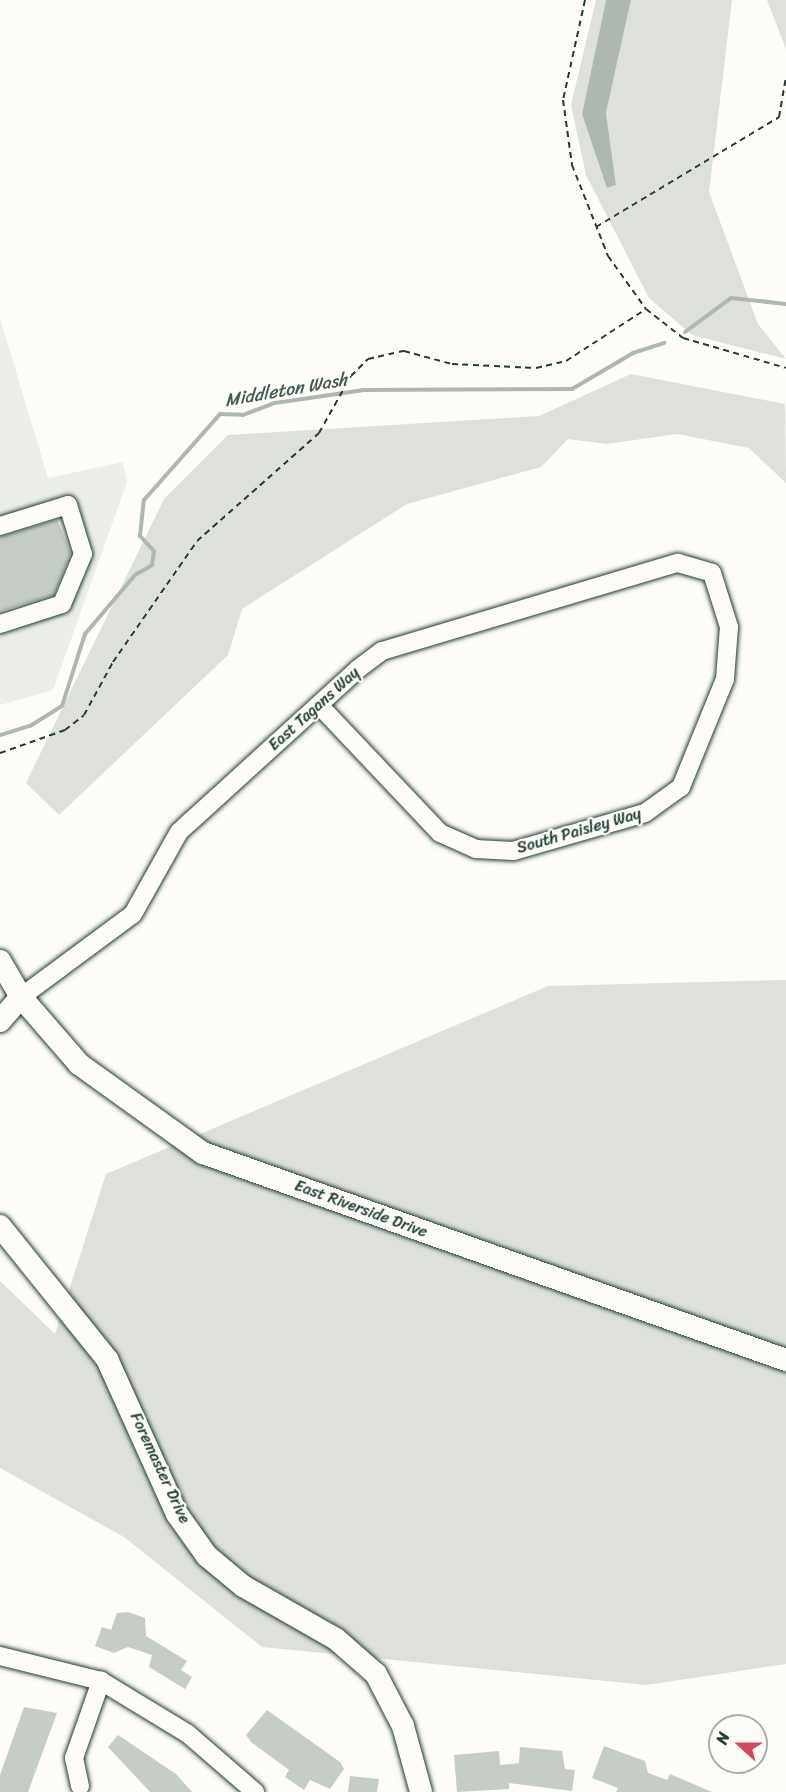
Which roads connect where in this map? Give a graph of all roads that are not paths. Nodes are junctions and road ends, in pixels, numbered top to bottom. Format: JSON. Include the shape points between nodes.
{"nodes":[{"id":1,"x":0,"y":526,"type":"edge"},
{"id":2,"x":695,"y":564,"type":"joint"},
{"id":3,"x":0,"y":624,"type":"edge"},
{"id":4,"x":319,"y":705,"type":"junction"},
{"id":5,"x":0,"y":961,"type":"edge"},
{"id":6,"x":21,"y":997,"type":"junction"},
{"id":7,"x":0,"y":1021,"type":"edge"},
{"id":8,"x":0,"y":1226,"type":"edge"},
{"id":9,"x":786,"y":1360,"type":"edge"},
{"id":10,"x":0,"y":1656,"type":"edge"},
{"id":11,"x":101,"y":1681,"type":"junction"},
{"id":12,"x":80,"y":1786,"type":"dead end"},
{"id":13,"x":255,"y":1792,"type":"edge"},
{"id":14,"x":422,"y":1792,"type":"edge"}],
"edges":[{"from":1,"to":3,"type":"street","via":[[68,505],[83,554],[62,604]]},
{"from":2,"to":4,"type":"street","name":"East Tagans Way","via":[[678,563],[394,645]]},
{"from":2,"to":4,"type":"street","name":"South Paisley Way","via":[[717,580],[729,627],[729,665],[689,775],[670,798],[645,813],[513,851],[464,846],[422,817]]},
{"from":4,"to":6,"type":"street","name":"East Tagans Way","via":[[179,832],[133,914]]},
{"from":5,"to":6,"type":"main road","name":"East Riverside Drive"},
{"from":6,"to":7,"type":"main road"},
{"from":6,"to":9,"type":"main road","name":"East Riverside Drive","via":[[96,1079],[203,1153]]},
{"from":8,"to":14,"type":"main road","name":"Foremaster Drive","via":[[107,1359],[177,1514],[207,1556],[243,1586],[336,1639],[375,1674],[403,1726]]},
{"from":10,"to":11,"type":"street"},
{"from":11,"to":12,"type":"street","via":[[74,1758]]},
{"from":11,"to":13,"type":"street","via":[[188,1734]]}]}
